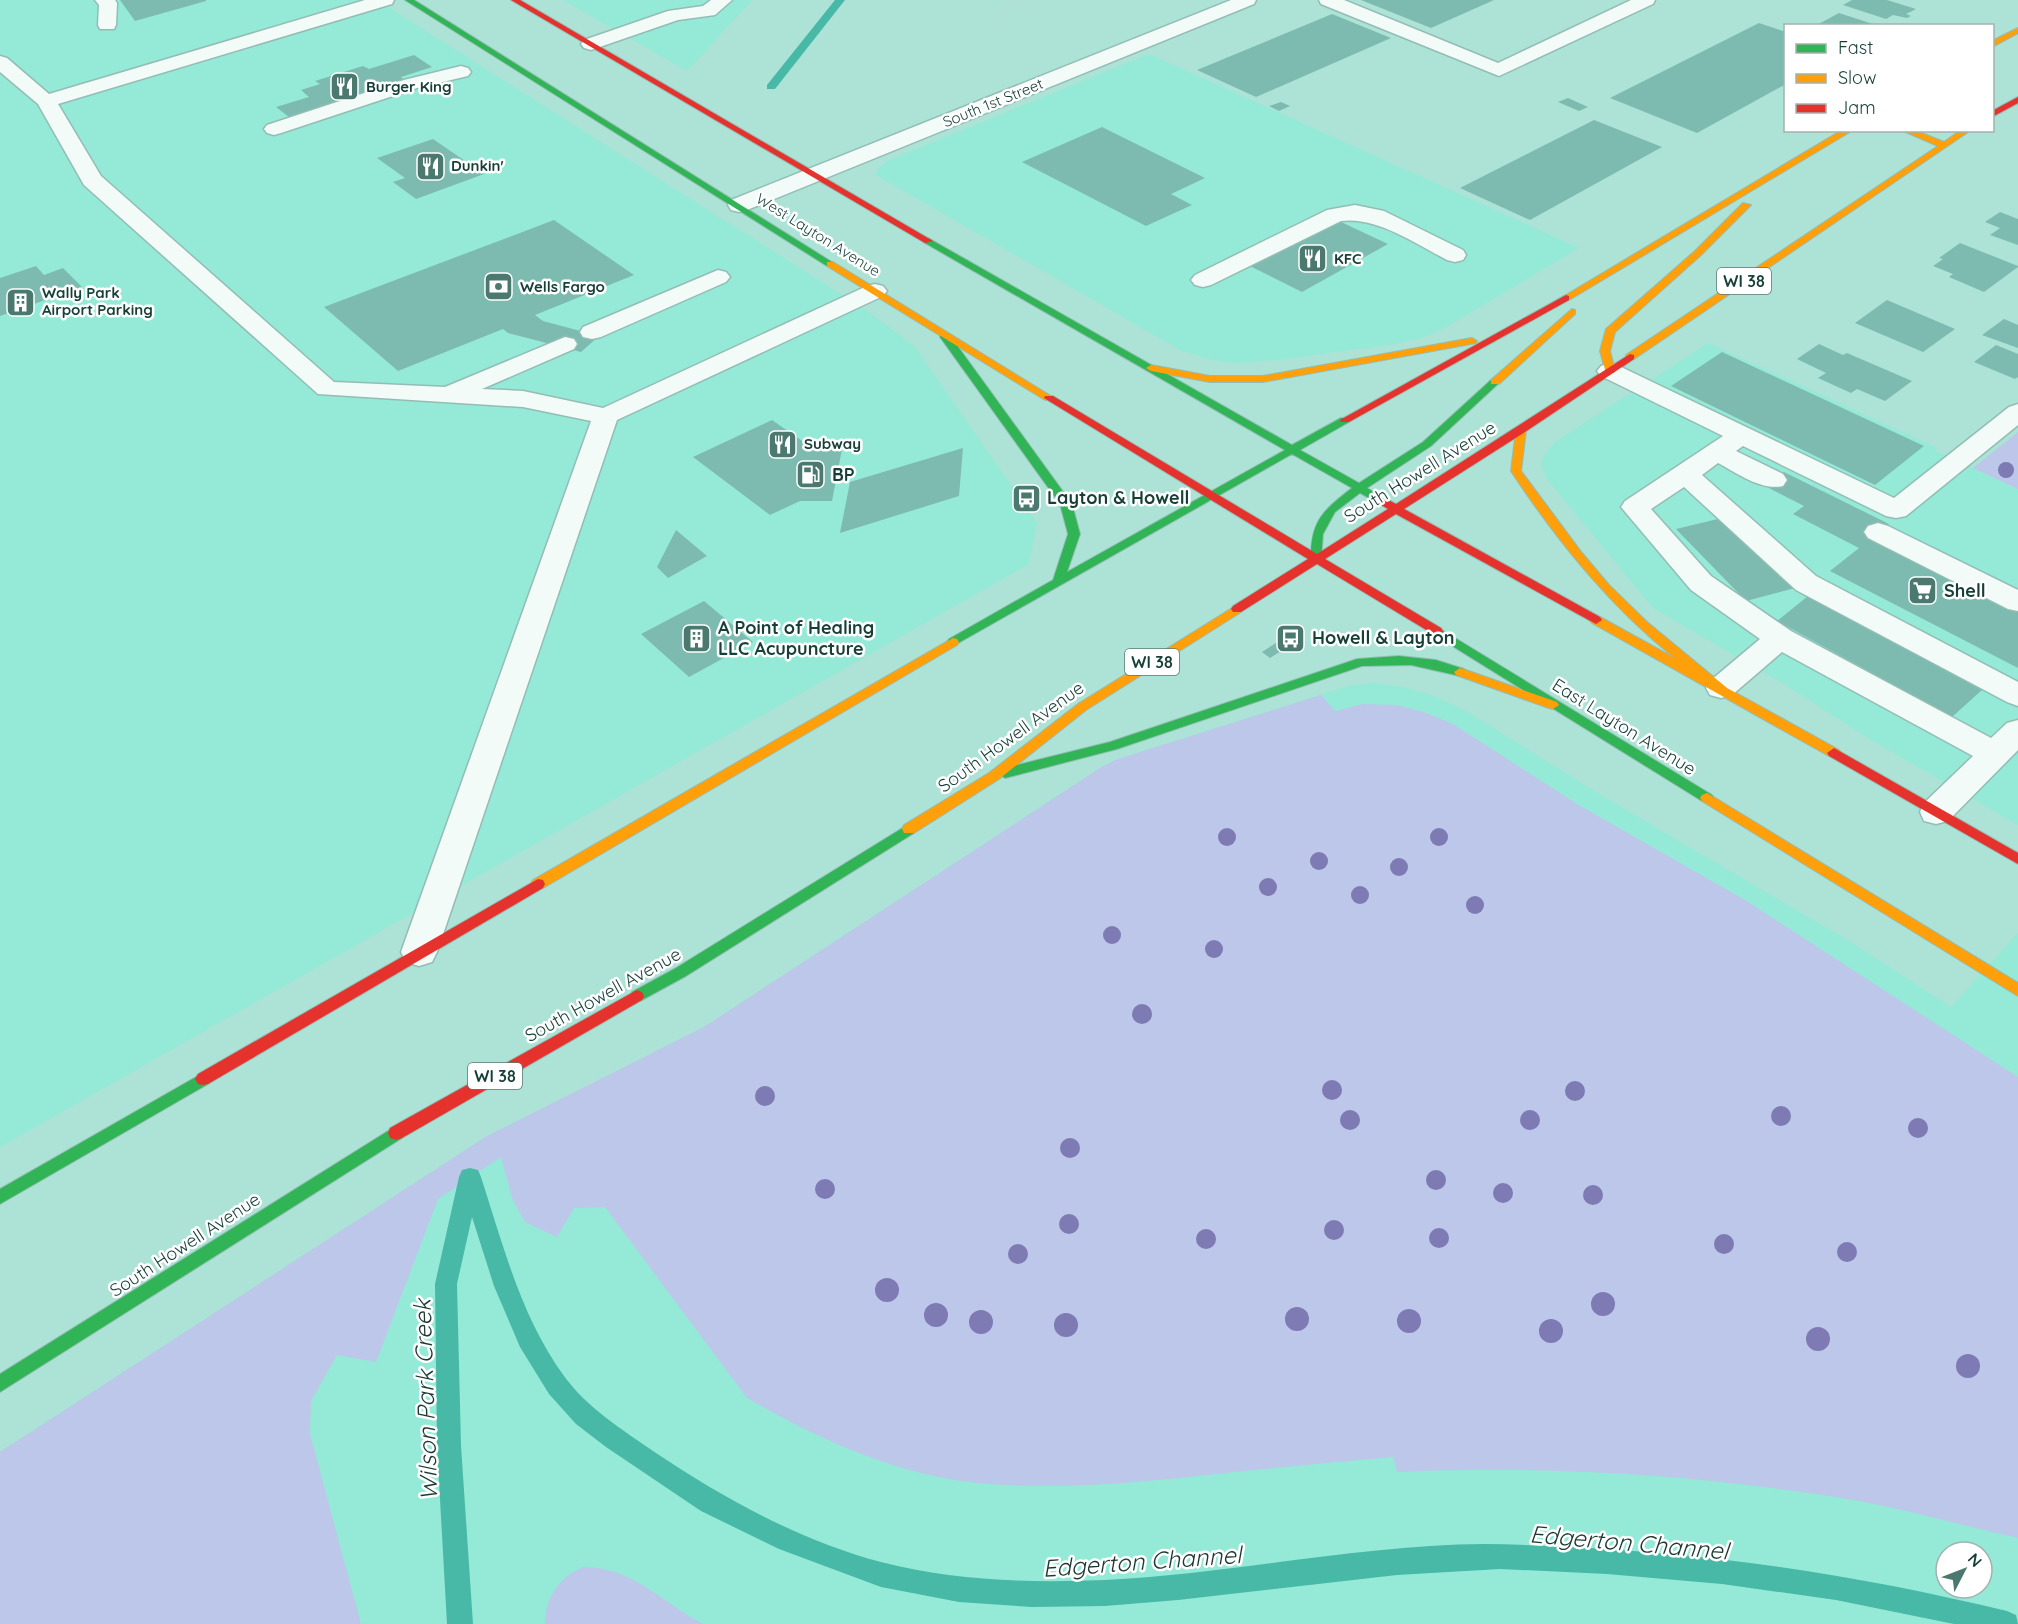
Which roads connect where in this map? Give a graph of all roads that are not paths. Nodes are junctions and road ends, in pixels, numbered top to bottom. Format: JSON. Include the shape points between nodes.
{"nodes":[{"id":1,"x":104,"y":0,"type":"edge"},
{"id":2,"x":385,"y":0,"type":"edge"},
{"id":3,"x":409,"y":0,"type":"edge"},
{"id":4,"x":515,"y":0,"type":"edge"},
{"id":5,"x":723,"y":0,"type":"edge"},
{"id":6,"x":1247,"y":0,"type":"edge"},
{"id":7,"x":1328,"y":0,"type":"edge"},
{"id":8,"x":1646,"y":0,"type":"edge"},
{"id":9,"x":657,"y":5,"type":"dead end"},
{"id":10,"x":675,"y":15,"type":"junction"},
{"id":11,"x":107,"y":25,"type":"dead end"},
{"id":12,"x":2018,"y":30,"type":"edge"},
{"id":13,"x":591,"y":44,"type":"junction"},
{"id":14,"x":1994,"y":44,"type":"edge"},
{"id":15,"x":0,"y":62,"type":"edge"},
{"id":16,"x":461,"y":72,"type":"dead end"},
{"id":17,"x":2018,"y":99,"type":"edge"},
{"id":18,"x":46,"y":101,"type":"junction"},
{"id":19,"x":1994,"y":114,"type":"edge"},
{"id":20,"x":274,"y":129,"type":"dead end"},
{"id":21,"x":1846,"y":132,"type":"edge"},
{"id":22,"x":1910,"y":132,"type":"edge"},
{"id":23,"x":1964,"y":132,"type":"edge"},
{"id":24,"x":1944,"y":145,"type":"junction"},
{"id":25,"x":1779,"y":172,"type":"junction"},
{"id":26,"x":815,"y":176,"type":"junction"},
{"id":27,"x":739,"y":205,"type":"junction"},
{"id":28,"x":1455,"y":255,"type":"dead end"},
{"id":29,"x":1625,"y":263,"type":"junction"},
{"id":30,"x":718,"y":277,"type":"dead end"},
{"id":31,"x":1203,"y":280,"type":"dead end"},
{"id":32,"x":875,"y":291,"type":"junction"},
{"id":33,"x":592,"y":332,"type":"dead end"},
{"id":34,"x":944,"y":335,"type":"junction"},
{"id":35,"x":1501,"y":336,"type":"junction"},
{"id":36,"x":565,"y":344,"type":"dead end"},
{"id":37,"x":1151,"y":368,"type":"junction"},
{"id":38,"x":1610,"y":371,"type":"junction"},
{"id":39,"x":448,"y":395,"type":"junction"},
{"id":40,"x":2018,"y":412,"type":"edge"},
{"id":41,"x":606,"y":416,"type":"junction"},
{"id":42,"x":1521,"y":430,"type":"junction"},
{"id":43,"x":1741,"y":435,"type":"junction"},
{"id":44,"x":1291,"y":450,"type":"junction"},
{"id":45,"x":1716,"y":452,"type":"junction"},
{"id":46,"x":1685,"y":474,"type":"junction"},
{"id":47,"x":1773,"y":480,"type":"dead end"},
{"id":48,"x":1359,"y":488,"type":"junction"},
{"id":49,"x":1212,"y":495,"type":"junction"},
{"id":50,"x":1395,"y":509,"type":"junction"},
{"id":51,"x":1878,"y":532,"type":"dead end"},
{"id":52,"x":1317,"y":557,"type":"junction"},
{"id":53,"x":1059,"y":580,"type":"junction"},
{"id":54,"x":2018,"y":602,"type":"edge"},
{"id":55,"x":1780,"y":638,"type":"junction"},
{"id":56,"x":1721,"y":688,"type":"junction"},
{"id":57,"x":2018,"y":694,"type":"edge"},
{"id":58,"x":1553,"y":705,"type":"junction"},
{"id":59,"x":2018,"y":731,"type":"edge"},
{"id":60,"x":1994,"y":754,"type":"junction"},
{"id":61,"x":994,"y":776,"type":"junction"},
{"id":62,"x":1936,"y":812,"type":"junction"},
{"id":63,"x":2018,"y":859,"type":"edge"},
{"id":64,"x":419,"y":952,"type":"junction"},
{"id":65,"x":2018,"y":990,"type":"edge"},
{"id":66,"x":0,"y":1197,"type":"edge"},
{"id":67,"x":0,"y":1384,"type":"edge"}],
"edges":[{"from":1,"to":11,"type":"street","via":[[108,3]]},
{"from":2,"to":18,"type":"street"},
{"from":3,"to":27,"type":"main road","name":"West Layton Avenue"},
{"from":4,"to":13,"type":"main road"},
{"from":5,"to":10,"type":"street","via":[[708,11]]},
{"from":6,"to":26,"type":"street","name":"South 1st Street"},
{"from":7,"to":8,"type":"street","via":[[1499,70]]},
{"from":9,"to":10,"type":"street"},
{"from":10,"to":13,"type":"street"},
{"from":12,"to":14,"type":"main road"},
{"from":13,"to":26,"type":"main road"},
{"from":15,"to":18,"type":"street"},
{"from":16,"to":20,"type":"street","via":[[411,84]]},
{"from":17,"to":19,"type":"main road"},
{"from":18,"to":39,"type":"street","via":[[92,180],[327,389]]},
{"from":21,"to":25,"type":"main road"},
{"from":22,"to":24,"type":"main road"},
{"from":23,"to":24,"type":"main road","name":"South Howell Avenue","number":"WI 38"},
{"from":24,"to":38,"type":"main road","name":"South Howell Avenue","number":"WI 38"},
{"from":25,"to":29,"type":"main road"},
{"from":25,"to":38,"type":"main road","via":[[1698,253],[1610,331],[1603,344]]},
{"from":26,"to":27,"type":"street","name":"South 1st Street"},
{"from":26,"to":37,"type":"main road"},
{"from":27,"to":32,"type":"main road","name":"West Layton Avenue"},
{"from":28,"to":31,"type":"street","via":[[1376,216],[1355,212],[1335,215]]},
{"from":29,"to":35,"type":"main road"},
{"from":29,"to":48,"type":"main road","via":[[1427,444]]},
{"from":30,"to":33,"type":"street"},
{"from":32,"to":34,"type":"main road","name":"West Layton Avenue"},
{"from":32,"to":41,"type":"street"},
{"from":34,"to":49,"type":"main road","name":"West Layton Avenue"},
{"from":34,"to":53,"type":"main road","via":[[1066,504],[1074,534]]},
{"from":35,"to":37,"type":"main road","via":[[1263,379],[1210,380]]},
{"from":35,"to":44,"type":"main road"},
{"from":36,"to":39,"type":"street"},
{"from":37,"to":44,"type":"main road"},
{"from":38,"to":42,"type":"main road","name":"South Howell Avenue","number":"WI 38"},
{"from":38,"to":43,"type":"street"},
{"from":39,"to":41,"type":"street","via":[[524,399]]},
{"from":40,"to":43,"type":"street","via":[[1896,510]]},
{"from":41,"to":64,"type":"street"},
{"from":42,"to":50,"type":"main road","name":"South Howell Avenue","number":"WI 38"},
{"from":42,"to":56,"type":"main road","via":[[1516,471],[1539,506],[1618,601],[1663,643]]},
{"from":43,"to":45,"type":"street"},
{"from":44,"to":48,"type":"main road"},
{"from":44,"to":49,"type":"main road"},
{"from":45,"to":46,"type":"street"},
{"from":45,"to":47,"type":"street"},
{"from":46,"to":55,"type":"street","via":[[1635,507],[1701,583]]},
{"from":46,"to":57,"type":"street","via":[[1806,583]]},
{"from":48,"to":50,"type":"main road"},
{"from":48,"to":52,"type":"main road","via":[[1331,510],[1317,534]]},
{"from":49,"to":52,"type":"main road","name":"East Layton Avenue"},
{"from":49,"to":53,"type":"main road"},
{"from":50,"to":52,"type":"main road","name":"South Howell Avenue","number":"WI 38"},
{"from":50,"to":56,"type":"main road"},
{"from":51,"to":54,"type":"street"},
{"from":52,"to":58,"type":"main road","name":"East Layton Avenue"},
{"from":52,"to":61,"type":"main road","name":"South Howell Avenue","number":"WI 38","via":[[1082,706]]},
{"from":53,"to":64,"type":"main road"},
{"from":55,"to":56,"type":"street"},
{"from":55,"to":60,"type":"street"},
{"from":56,"to":62,"type":"main road"},
{"from":58,"to":61,"type":"main road","via":[[1450,668],[1387,658],[1321,674],[1112,746]]},
{"from":58,"to":65,"type":"main road","name":"East Layton Avenue"},
{"from":59,"to":60,"type":"street"},
{"from":60,"to":62,"type":"street"},
{"from":61,"to":67,"type":"main road","name":"South Howell Avenue","number":"WI 38","via":[[681,972],[417,1119]]},
{"from":62,"to":63,"type":"main road"},
{"from":64,"to":66,"type":"main road"}]}
